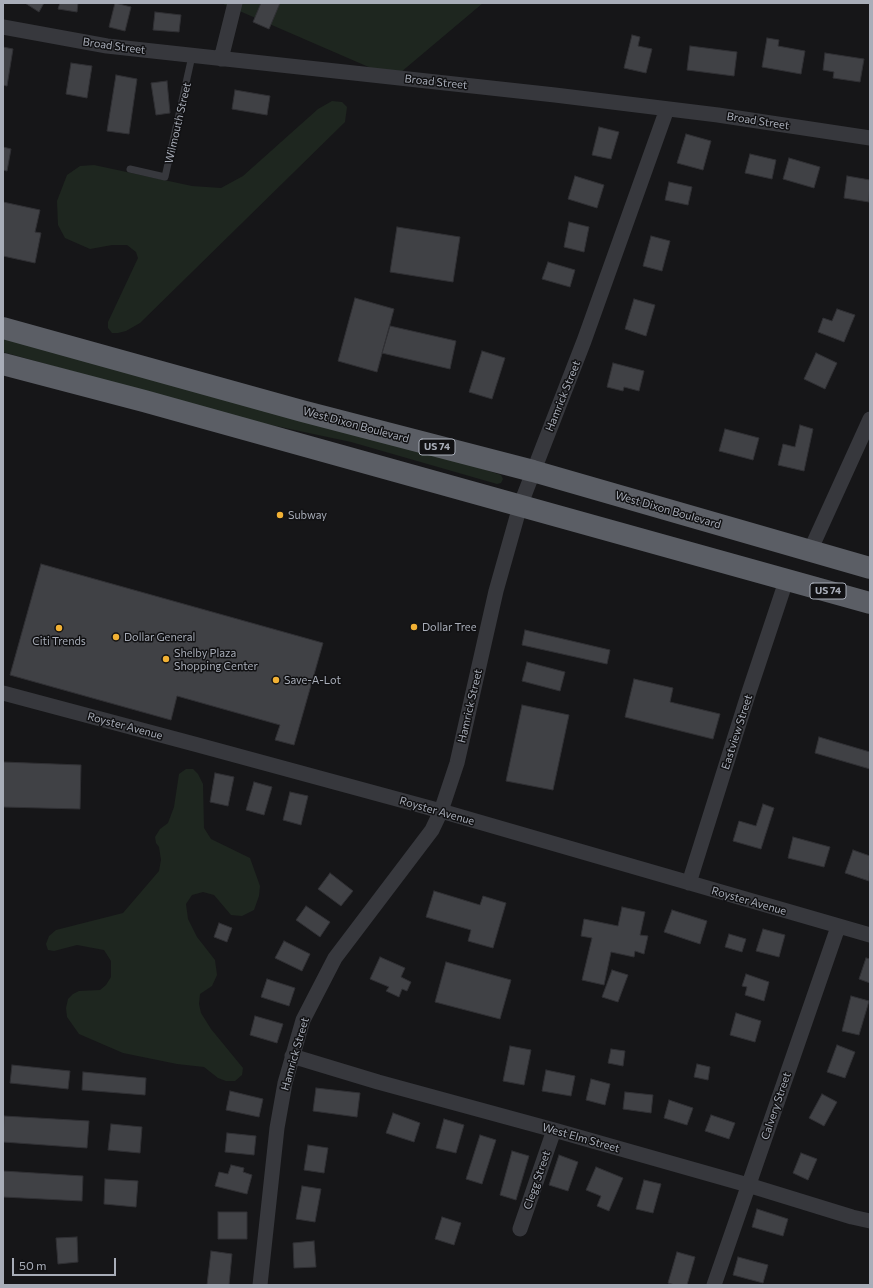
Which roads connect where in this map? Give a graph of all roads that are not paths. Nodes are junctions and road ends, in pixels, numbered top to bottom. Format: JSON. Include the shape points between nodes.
{"nodes":[{"id":1,"x":235,"y":3,"type":"edge"},
{"id":2,"x":3,"y":27,"type":"edge"},
{"id":3,"x":192,"y":56,"type":"junction"},
{"id":4,"x":221,"y":59,"type":"junction"},
{"id":5,"x":667,"y":109,"type":"junction"},
{"id":6,"x":870,"y":138,"type":"edge"},
{"id":7,"x":130,"y":169,"type":"dead end"},
{"id":8,"x":3,"y":328,"type":"edge"},
{"id":9,"x":3,"y":364,"type":"edge"},
{"id":10,"x":870,"y":418,"type":"edge"},
{"id":11,"x":533,"y":471,"type":"junction"},
{"id":12,"x":520,"y":506,"type":"junction"},
{"id":13,"x":810,"y":551,"type":"junction"},
{"id":14,"x":870,"y":568,"type":"edge"},
{"id":15,"x":786,"y":581,"type":"junction"},
{"id":16,"x":870,"y":603,"type":"edge"},
{"id":17,"x":3,"y":694,"type":"edge"},
{"id":18,"x":441,"y":811,"type":"junction"},
{"id":19,"x":689,"y":883,"type":"junction"},
{"id":20,"x":838,"y":926,"type":"junction"},
{"id":21,"x":870,"y":935,"type":"edge"},
{"id":22,"x":292,"y":1056,"type":"junction"},
{"id":23,"x":554,"y":1130,"type":"junction"},
{"id":24,"x":748,"y":1185,"type":"junction"},
{"id":25,"x":870,"y":1221,"type":"edge"},
{"id":26,"x":520,"y":1229,"type":"dead end"},
{"id":27,"x":260,"y":1285,"type":"edge"},
{"id":28,"x":714,"y":1285,"type":"edge"}],
"edges":[{"from":1,"to":4,"type":"street"},
{"from":2,"to":3,"type":"street","name":"Broad Street","via":[[107,46]]},
{"from":3,"to":4,"type":"street","name":"Broad Street"},
{"from":3,"to":7,"type":"lane","name":"Wilmouth Street","via":[[166,177]]},
{"from":4,"to":5,"type":"street","name":"Broad Street"},
{"from":5,"to":6,"type":"street","name":"Broad Street"},
{"from":5,"to":11,"type":"street","name":"Hamrick Street","via":[[584,341]]},
{"from":8,"to":11,"type":"highway","name":"West Dixon Boulevard","number":"US 74","via":[[302,411]]},
{"from":9,"to":12,"type":"highway","number":"US 74"},
{"from":10,"to":13,"type":"street"},
{"from":11,"to":12,"type":"street","name":"Hamrick Street"},
{"from":11,"to":13,"type":"highway","name":"West Dixon Boulevard","number":"US 74"},
{"from":12,"to":15,"type":"highway","number":"US 74"},
{"from":12,"to":18,"type":"street","name":"Hamrick Street","via":[[496,591],[457,763]]},
{"from":13,"to":14,"type":"highway","name":"West Dixon Boulevard","number":"US 74"},
{"from":15,"to":16,"type":"highway","number":"US 74"},
{"from":15,"to":19,"type":"street","name":"Eastview Street"},
{"from":17,"to":18,"type":"street","name":"Royster Avenue"},
{"from":18,"to":19,"type":"street","name":"Royster Avenue"},
{"from":18,"to":22,"type":"street","name":"Hamrick Street","via":[[432,830],[335,958],[303,1020]]},
{"from":19,"to":20,"type":"street","name":"Royster Avenue"},
{"from":20,"to":21,"type":"street","name":"Royster Avenue"},
{"from":20,"to":24,"type":"street","name":"Calvery Street"},
{"from":22,"to":23,"type":"street","name":"West Elm Street"},
{"from":22,"to":27,"type":"street","name":"Hamrick Street","via":[[277,1128]]},
{"from":23,"to":24,"type":"street","name":"West Elm Street"},
{"from":23,"to":26,"type":"street","name":"Clegg Street"},
{"from":24,"to":25,"type":"street","name":"West Elm Street"},
{"from":24,"to":28,"type":"street","name":"Calvery Street"}]}
